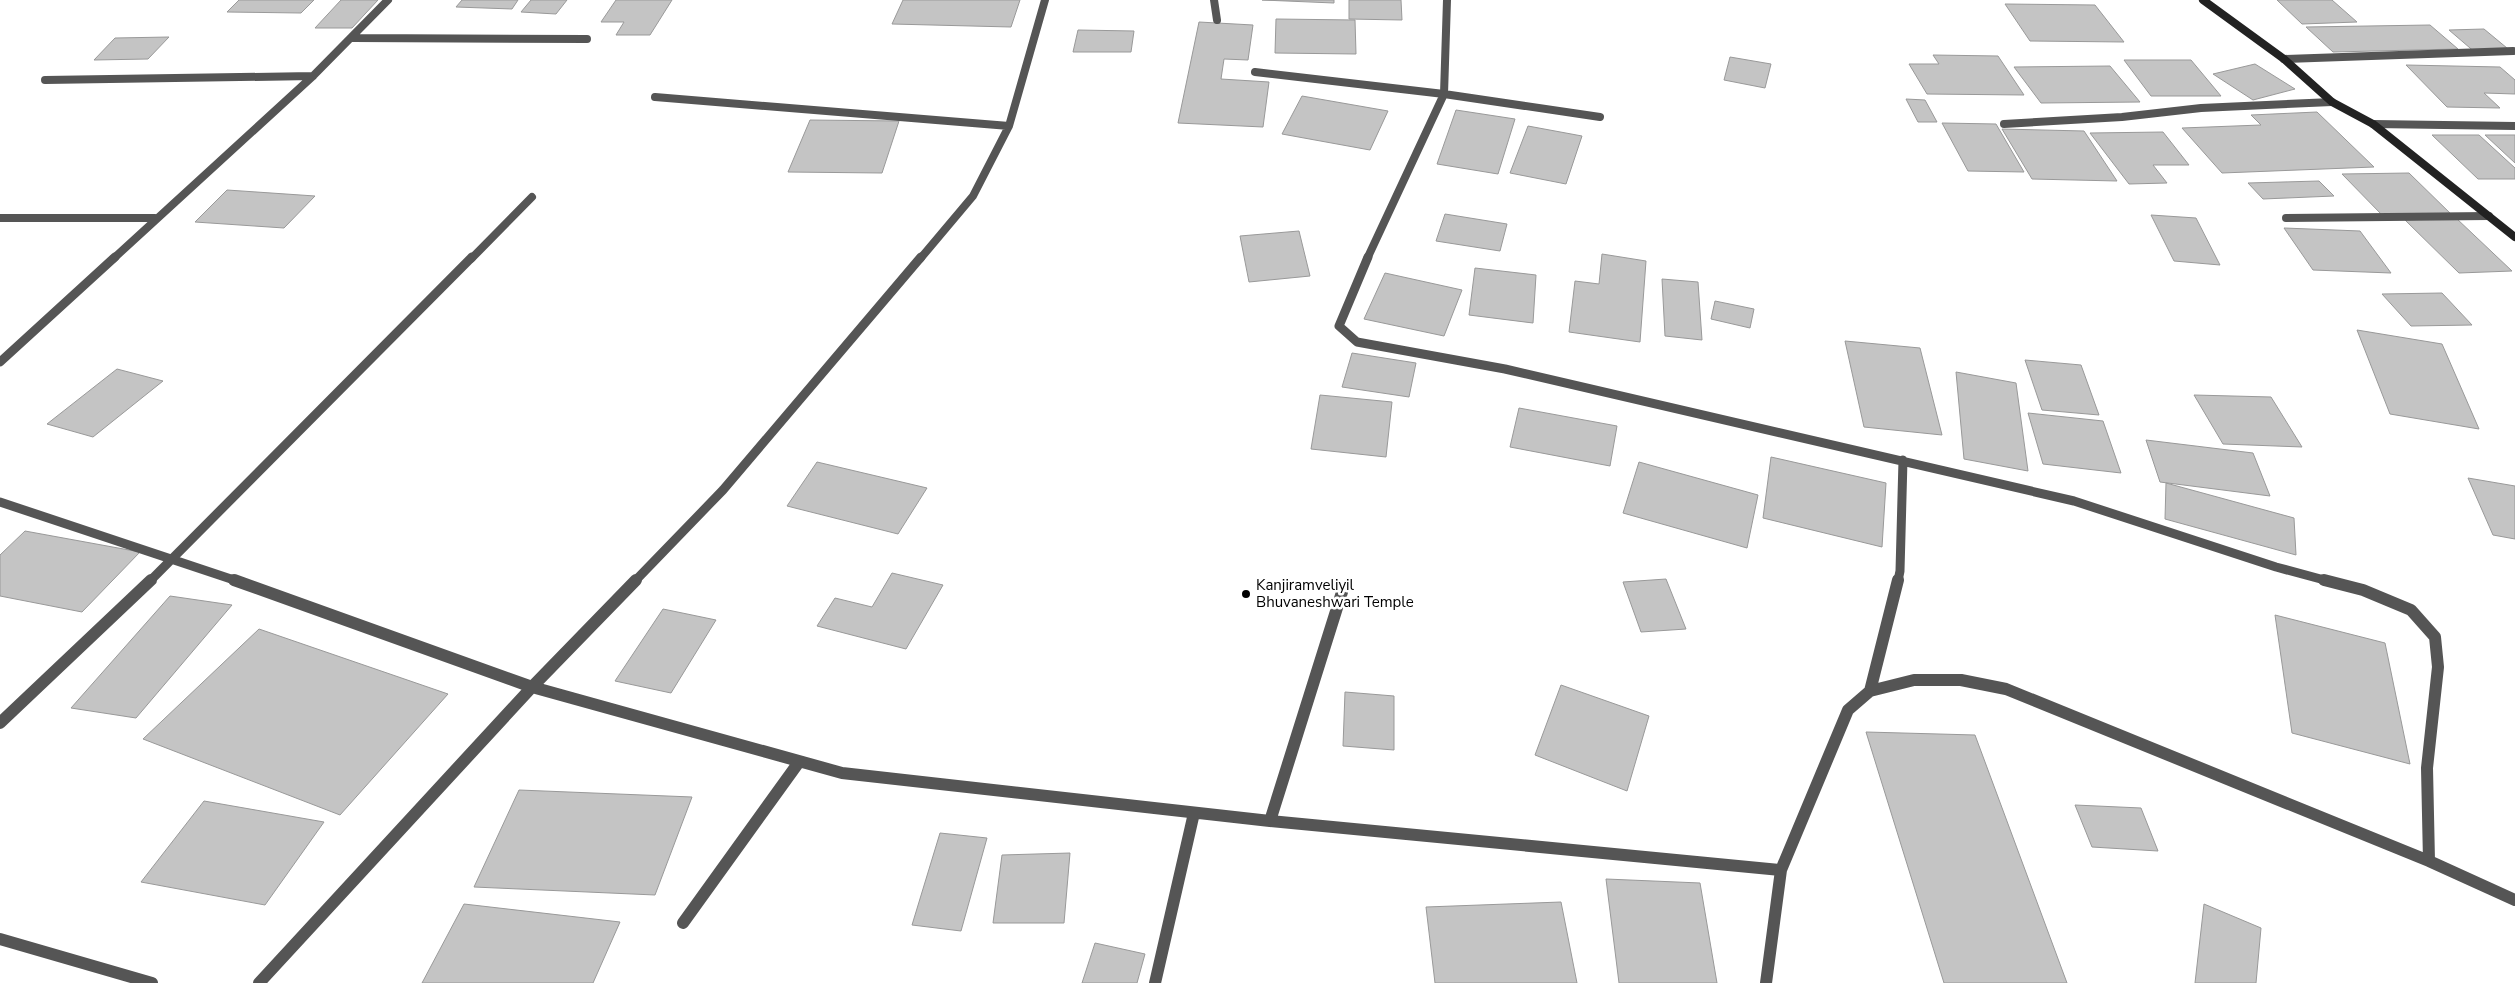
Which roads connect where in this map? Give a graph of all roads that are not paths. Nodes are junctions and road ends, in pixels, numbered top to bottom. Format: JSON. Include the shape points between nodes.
{"nodes":[{"id":1,"x":388,"y":0,"type":"edge"},
{"id":2,"x":1045,"y":0,"type":"edge"},
{"id":3,"x":1214,"y":0,"type":"edge"},
{"id":4,"x":1447,"y":0,"type":"edge"},
{"id":5,"x":2203,"y":0,"type":"edge"},
{"id":6,"x":1217,"y":20,"type":"dead end"},
{"id":7,"x":352,"y":38,"type":"junction"},
{"id":8,"x":587,"y":39,"type":"dead end"},
{"id":9,"x":2513,"y":51,"type":"dead end"},
{"id":10,"x":2284,"y":59,"type":"junction"},
{"id":11,"x":1255,"y":72,"type":"dead end"},
{"id":12,"x":313,"y":76,"type":"junction"},
{"id":13,"x":45,"y":80,"type":"dead end"},
{"id":14,"x":1444,"y":94,"type":"junction"},
{"id":15,"x":655,"y":97,"type":"dead end"},
{"id":16,"x":2332,"y":102,"type":"junction"},
{"id":17,"x":1600,"y":117,"type":"dead end"},
{"id":18,"x":2004,"y":124,"type":"dead end"},
{"id":19,"x":2374,"y":124,"type":"junction"},
{"id":20,"x":1009,"y":126,"type":"junction"},
{"id":21,"x":2515,"y":126,"type":"edge"},
{"id":22,"x":532,"y":197,"type":"dead end"},
{"id":23,"x":2489,"y":216,"type":"junction"},
{"id":24,"x":0,"y":218,"type":"edge"},
{"id":25,"x":155,"y":218,"type":"junction"},
{"id":26,"x":2286,"y":218,"type":"dead end"},
{"id":27,"x":2515,"y":237,"type":"edge"},
{"id":28,"x":0,"y":362,"type":"edge"},
{"id":29,"x":1903,"y":460,"type":"junction"},
{"id":30,"x":0,"y":502,"type":"edge"},
{"id":31,"x":174,"y":558,"type":"junction"},
{"id":32,"x":1342,"y":592,"type":"dead end"},
{"id":33,"x":532,"y":686,"type":"junction"},
{"id":34,"x":1870,"y":691,"type":"junction"},
{"id":35,"x":0,"y":723,"type":"edge"},
{"id":36,"x":799,"y":762,"type":"junction"},
{"id":37,"x":1194,"y":813,"type":"junction"},
{"id":38,"x":1270,"y":821,"type":"junction"},
{"id":39,"x":2429,"y":861,"type":"junction"},
{"id":40,"x":1782,"y":870,"type":"junction"},
{"id":41,"x":2515,"y":900,"type":"edge"},
{"id":42,"x":683,"y":924,"type":"dead end"},
{"id":43,"x":0,"y":939,"type":"edge"},
{"id":44,"x":152,"y":983,"type":"edge"},
{"id":45,"x":259,"y":983,"type":"edge"},
{"id":46,"x":1154,"y":983,"type":"edge"},
{"id":47,"x":1766,"y":983,"type":"edge"}],
"edges":[{"from":1,"to":7,"type":"street"},
{"from":2,"to":20,"type":"street"},
{"from":3,"to":6,"type":"street"},
{"from":4,"to":14,"type":"street"},
{"from":5,"to":10,"type":"street"},
{"from":7,"to":8,"type":"street"},
{"from":7,"to":12,"type":"street"},
{"from":9,"to":10,"type":"street"},
{"from":10,"to":16,"type":"street"},
{"from":11,"to":14,"type":"street"},
{"from":12,"to":13,"type":"street"},
{"from":12,"to":25,"type":"street"},
{"from":14,"to":17,"type":"street"},
{"from":14,"to":29,"type":"street","via":[[1339,326],[1357,342],[1505,369]]},
{"from":15,"to":20,"type":"street"},
{"from":16,"to":18,"type":"street","via":[[2201,108],[2122,117]]},
{"from":16,"to":19,"type":"street"},
{"from":19,"to":21,"type":"street"},
{"from":19,"to":23,"type":"street"},
{"from":20,"to":33,"type":"street","via":[[974,196],[723,490]]},
{"from":22,"to":31,"type":"street"},
{"from":23,"to":26,"type":"street"},
{"from":23,"to":27,"type":"street"},
{"from":24,"to":25,"type":"street"},
{"from":25,"to":28,"type":"street"},
{"from":29,"to":34,"type":"street","via":[[1900,571]]},
{"from":29,"to":39,"type":"street","via":[[2074,502],[2276,567],[2363,590],[2411,610],[2436,638],[2438,668],[2427,768]]},
{"from":30,"to":31,"type":"street"},
{"from":31,"to":33,"type":"street"},
{"from":31,"to":35,"type":"street"},
{"from":32,"to":38,"type":"street"},
{"from":33,"to":36,"type":"street"},
{"from":33,"to":45,"type":"street"},
{"from":34,"to":39,"type":"street","via":[[1914,680],[1961,680],[2006,689]]},
{"from":34,"to":40,"type":"street","via":[[1848,710]]},
{"from":36,"to":37,"type":"street","via":[[842,773]]},
{"from":36,"to":42,"type":"street"},
{"from":37,"to":38,"type":"street"},
{"from":37,"to":46,"type":"street"},
{"from":38,"to":40,"type":"street"},
{"from":39,"to":41,"type":"street"},
{"from":40,"to":47,"type":"street"},
{"from":43,"to":44,"type":"street"}]}
